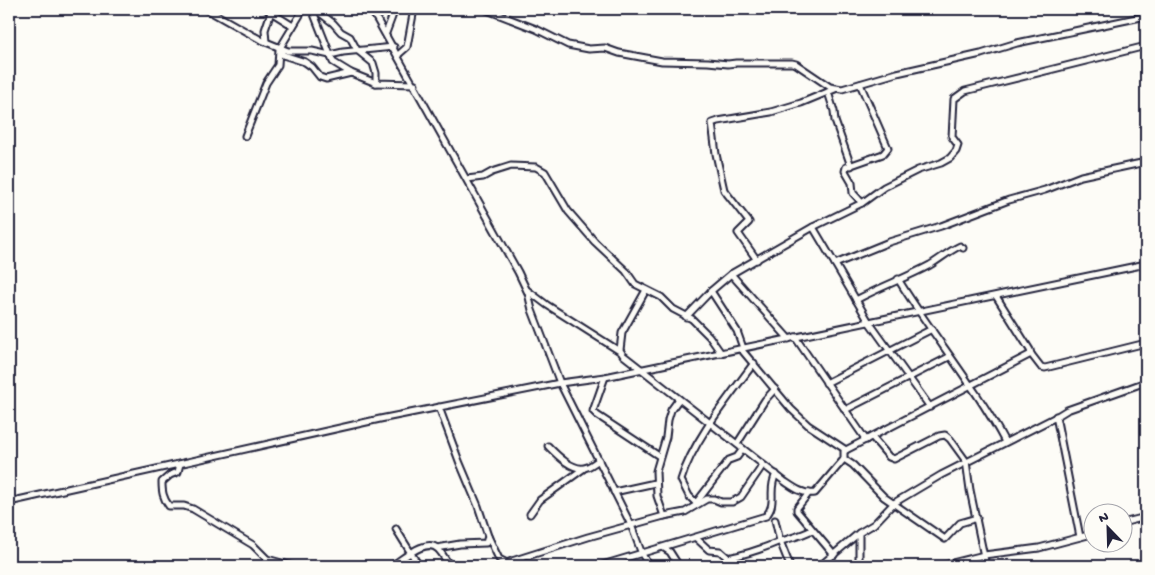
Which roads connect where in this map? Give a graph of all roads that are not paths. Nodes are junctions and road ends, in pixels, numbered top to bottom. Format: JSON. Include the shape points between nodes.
{"nodes":[{"id":1,"x":206,"y":9,"type":"edge"},
{"id":2,"x":266,"y":9,"type":"edge"},
{"id":3,"x":302,"y":9,"type":"edge"},
{"id":4,"x":314,"y":9,"type":"edge"},
{"id":5,"x":369,"y":9,"type":"edge"},
{"id":6,"x":377,"y":9,"type":"edge"},
{"id":7,"x":395,"y":9,"type":"edge"},
{"id":8,"x":414,"y":9,"type":"edge"},
{"id":9,"x":488,"y":9,"type":"edge"},
{"id":10,"x":270,"y":11,"type":"edge"},
{"id":11,"x":375,"y":16,"type":"junction"},
{"id":12,"x":1146,"y":16,"type":"edge"},
{"id":13,"x":293,"y":26,"type":"junction"},
{"id":14,"x":386,"y":33,"type":"junction"},
{"id":15,"x":266,"y":42,"type":"junction"},
{"id":16,"x":1146,"y":46,"type":"edge"},
{"id":17,"x":394,"y":47,"type":"junction"},
{"id":18,"x":280,"y":48,"type":"junction"},
{"id":19,"x":357,"y":50,"type":"junction"},
{"id":20,"x":330,"y":55,"type":"junction"},
{"id":21,"x":398,"y":55,"type":"junction"},
{"id":22,"x":351,"y":73,"type":"junction"},
{"id":23,"x":376,"y":83,"type":"junction"},
{"id":24,"x":415,"y":84,"type":"junction"},
{"id":25,"x":860,"y":84,"type":"junction"},
{"id":26,"x":835,"y":89,"type":"junction"},
{"id":27,"x":828,"y":92,"type":"junction"},
{"id":28,"x":245,"y":136,"type":"dead end"},
{"id":29,"x":1146,"y":162,"type":"edge"},
{"id":30,"x":851,"y":166,"type":"junction"},
{"id":31,"x":467,"y":179,"type":"junction"},
{"id":32,"x":862,"y":203,"type":"junction"},
{"id":33,"x":813,"y":228,"type":"junction"},
{"id":34,"x":963,"y":248,"type":"dead end"},
{"id":35,"x":757,"y":260,"type":"junction"},
{"id":36,"x":834,"y":264,"type":"junction"},
{"id":37,"x":1146,"y":264,"type":"edge"},
{"id":38,"x":731,"y":274,"type":"junction"},
{"id":39,"x":898,"y":279,"type":"junction"},
{"id":40,"x":527,"y":289,"type":"junction"},
{"id":41,"x":646,"y":290,"type":"junction"},
{"id":42,"x":711,"y":291,"type":"junction"},
{"id":43,"x":996,"y":296,"type":"junction"},
{"id":44,"x":856,"y":300,"type":"junction"},
{"id":45,"x":918,"y":312,"type":"junction"},
{"id":46,"x":686,"y":317,"type":"junction"},
{"id":47,"x":869,"y":322,"type":"junction"},
{"id":48,"x":932,"y":329,"type":"junction"},
{"id":49,"x":792,"y":338,"type":"junction"},
{"id":50,"x":1146,"y":343,"type":"edge"},
{"id":51,"x":742,"y":348,"type":"junction"},
{"id":52,"x":889,"y":350,"type":"junction"},
{"id":53,"x":621,"y":352,"type":"junction"},
{"id":54,"x":721,"y":353,"type":"junction"},
{"id":55,"x":1031,"y":354,"type":"junction"},
{"id":56,"x":949,"y":357,"type":"junction"},
{"id":57,"x":754,"y":363,"type":"junction"},
{"id":58,"x":640,"y":370,"type":"junction"},
{"id":59,"x":604,"y":377,"type":"junction"},
{"id":60,"x":909,"y":378,"type":"junction"},
{"id":61,"x":826,"y":382,"type":"junction"},
{"id":62,"x":1146,"y":382,"type":"edge"},
{"id":63,"x":560,"y":383,"type":"junction"},
{"id":64,"x":971,"y":386,"type":"junction"},
{"id":65,"x":775,"y":389,"type":"junction"},
{"id":66,"x":679,"y":399,"type":"junction"},
{"id":67,"x":439,"y":407,"type":"junction"},
{"id":68,"x":930,"y":408,"type":"junction"},
{"id":69,"x":844,"y":410,"type":"junction"},
{"id":70,"x":1056,"y":416,"type":"junction"},
{"id":71,"x":711,"y":423,"type":"junction"},
{"id":72,"x":872,"y":437,"type":"junction"},
{"id":73,"x":866,"y":440,"type":"junction"},
{"id":74,"x":1005,"y":442,"type":"junction"},
{"id":75,"x":737,"y":444,"type":"junction"},
{"id":76,"x":548,"y":446,"type":"dead end"},
{"id":77,"x":743,"y":449,"type":"junction"},
{"id":78,"x":846,"y":450,"type":"junction"},
{"id":79,"x":659,"y":456,"type":"junction"},
{"id":80,"x":844,"y":459,"type":"junction"},
{"id":81,"x":599,"y":460,"type":"junction"},
{"id":82,"x":966,"y":461,"type":"junction"},
{"id":83,"x":180,"y":464,"type":"junction"},
{"id":84,"x":763,"y":465,"type":"junction"},
{"id":85,"x":583,"y":468,"type":"junction"},
{"id":86,"x":776,"y":474,"type":"junction"},
{"id":87,"x":656,"y":483,"type":"junction"},
{"id":88,"x":614,"y":492,"type":"junction"},
{"id":89,"x":809,"y":493,"type":"junction"},
{"id":90,"x":9,"y":502,"type":"edge"},
{"id":91,"x":894,"y":503,"type":"junction"},
{"id":92,"x":694,"y":505,"type":"junction"},
{"id":93,"x":530,"y":514,"type":"dead end"},
{"id":94,"x":664,"y":516,"type":"junction"},
{"id":95,"x":977,"y":518,"type":"junction"},
{"id":96,"x":1146,"y":518,"type":"edge"},
{"id":97,"x":775,"y":520,"type":"dead end"},
{"id":98,"x":1132,"y":521,"type":"edge"},
{"id":99,"x":631,"y":525,"type":"junction"},
{"id":100,"x":396,"y":529,"type":"dead end"},
{"id":101,"x":812,"y":530,"type":"junction"},
{"id":102,"x":859,"y":533,"type":"junction"},
{"id":103,"x":488,"y":536,"type":"junction"},
{"id":104,"x":1080,"y":537,"type":"joint"},
{"id":105,"x":696,"y":538,"type":"junction"},
{"id":106,"x":780,"y":541,"type":"junction"},
{"id":107,"x":438,"y":548,"type":"junction"},
{"id":108,"x":664,"y":548,"type":"junction"},
{"id":109,"x":410,"y":553,"type":"junction"},
{"id":110,"x":642,"y":554,"type":"junction"},
{"id":111,"x":834,"y":555,"type":"junction"},
{"id":112,"x":984,"y":555,"type":"junction"},
{"id":113,"x":512,"y":561,"type":"junction"},
{"id":114,"x":293,"y":566,"type":"edge"},
{"id":115,"x":391,"y":566,"type":"edge"},
{"id":116,"x":419,"y":566,"type":"edge"},
{"id":117,"x":450,"y":566,"type":"edge"},
{"id":118,"x":515,"y":566,"type":"edge"},
{"id":119,"x":599,"y":566,"type":"edge"},
{"id":120,"x":649,"y":566,"type":"edge"},
{"id":121,"x":679,"y":566,"type":"edge"},
{"id":122,"x":790,"y":566,"type":"edge"},
{"id":123,"x":820,"y":566,"type":"edge"},
{"id":124,"x":859,"y":566,"type":"edge"},
{"id":125,"x":940,"y":566,"type":"edge"},
{"id":126,"x":986,"y":566,"type":"edge"}],
"edges":[{"from":1,"to":15,"type":"street"},
{"from":2,"to":10,"type":"street"},
{"from":3,"to":13,"type":"street"},
{"from":4,"to":19,"type":"street","via":[[350,37]]},
{"from":4,"to":20,"type":"street"},
{"from":5,"to":11,"type":"street"},
{"from":6,"to":11,"type":"street"},
{"from":7,"to":14,"type":"street"},
{"from":8,"to":21,"type":"street","via":[[407,47]]},
{"from":9,"to":26,"type":"street","via":[[568,46],[605,48],[662,61],[792,63]]},
{"from":10,"to":13,"type":"street"},
{"from":10,"to":15,"type":"street","via":[[265,30]]},
{"from":11,"to":14,"type":"street"},
{"from":12,"to":25,"type":"street","via":[[1017,43]]},
{"from":13,"to":18,"type":"street"},
{"from":14,"to":17,"type":"street"},
{"from":15,"to":18,"type":"street"},
{"from":16,"to":32,"type":"street","via":[[966,91],[954,99],[952,137],[958,146],[950,158],[918,170]]},
{"from":17,"to":19,"type":"street"},
{"from":17,"to":21,"type":"street"},
{"from":18,"to":20,"type":"street"},
{"from":18,"to":22,"type":"street","via":[[283,55],[305,62],[320,77],[326,79]]},
{"from":18,"to":28,"type":"street","via":[[278,65],[266,83]]},
{"from":19,"to":20,"type":"street"},
{"from":19,"to":23,"type":"street","via":[[373,64]]},
{"from":20,"to":22,"type":"street","via":[[333,62]]},
{"from":21,"to":24,"type":"street"},
{"from":22,"to":23,"type":"street"},
{"from":23,"to":24,"type":"street"},
{"from":24,"to":31,"type":"street"},
{"from":25,"to":26,"type":"street"},
{"from":25,"to":30,"type":"street","via":[[888,148],[883,154]]},
{"from":26,"to":27,"type":"street"},
{"from":27,"to":30,"type":"street","via":[[834,121]]},
{"from":27,"to":35,"type":"street","via":[[771,112],[712,124],[724,190],[748,222],[738,233]]},
{"from":29,"to":36,"type":"street","via":[[1081,176]]},
{"from":30,"to":32,"type":"street","via":[[846,167],[846,174],[852,183],[853,193]]},
{"from":31,"to":40,"type":"street"},
{"from":31,"to":41,"type":"street","via":[[483,177],[510,166],[536,167],[545,172],[584,229],[635,284]]},
{"from":32,"to":33,"type":"street"},
{"from":33,"to":35,"type":"street"},
{"from":33,"to":36,"type":"street"},
{"from":34,"to":39,"type":"street","via":[[960,246]]},
{"from":35,"to":38,"type":"street"},
{"from":36,"to":44,"type":"street"},
{"from":37,"to":43,"type":"street"},
{"from":38,"to":42,"type":"street"},
{"from":38,"to":49,"type":"street"},
{"from":39,"to":44,"type":"street"},
{"from":39,"to":45,"type":"street"},
{"from":40,"to":53,"type":"street"},
{"from":40,"to":63,"type":"street"},
{"from":41,"to":46,"type":"street"},
{"from":41,"to":53,"type":"street","via":[[622,333]]},
{"from":42,"to":46,"type":"street"},
{"from":42,"to":51,"type":"street","via":[[737,331]]},
{"from":43,"to":45,"type":"street"},
{"from":43,"to":55,"type":"street"},
{"from":44,"to":47,"type":"street"},
{"from":45,"to":47,"type":"street"},
{"from":45,"to":48,"type":"street"},
{"from":46,"to":54,"type":"street","via":[[709,336]]},
{"from":47,"to":49,"type":"street"},
{"from":47,"to":52,"type":"street"},
{"from":48,"to":52,"type":"street"},
{"from":48,"to":56,"type":"street"},
{"from":49,"to":51,"type":"street"},
{"from":49,"to":61,"type":"street"},
{"from":50,"to":55,"type":"street","via":[[1045,368]]},
{"from":51,"to":54,"type":"street"},
{"from":51,"to":57,"type":"street"},
{"from":52,"to":60,"type":"street"},
{"from":52,"to":61,"type":"street"},
{"from":53,"to":58,"type":"street"},
{"from":54,"to":58,"type":"street"},
{"from":55,"to":64,"type":"street"},
{"from":56,"to":60,"type":"street"},
{"from":56,"to":64,"type":"street"},
{"from":57,"to":65,"type":"street"},
{"from":57,"to":71,"type":"street"},
{"from":58,"to":59,"type":"street"},
{"from":58,"to":66,"type":"street"},
{"from":59,"to":63,"type":"street"},
{"from":59,"to":79,"type":"street","via":[[593,410]]},
{"from":60,"to":68,"type":"street"},
{"from":60,"to":69,"type":"street"},
{"from":61,"to":69,"type":"street"},
{"from":62,"to":70,"type":"street"},
{"from":63,"to":67,"type":"street"},
{"from":63,"to":81,"type":"street"},
{"from":64,"to":68,"type":"street"},
{"from":64,"to":74,"type":"street"},
{"from":65,"to":75,"type":"street"},
{"from":65,"to":78,"type":"street","via":[[808,425]]},
{"from":66,"to":71,"type":"street"},
{"from":66,"to":79,"type":"street","via":[[671,410]]},
{"from":67,"to":83,"type":"street"},
{"from":67,"to":103,"type":"street"},
{"from":68,"to":72,"type":"street"},
{"from":69,"to":73,"type":"street"},
{"from":70,"to":74,"type":"street"},
{"from":70,"to":104,"type":"street"},
{"from":71,"to":75,"type":"street"},
{"from":71,"to":92,"type":"street","via":[[688,458],[681,480]]},
{"from":72,"to":73,"type":"street"},
{"from":72,"to":82,"type":"street","via":[[894,459],[945,435]]},
{"from":73,"to":78,"type":"street"},
{"from":74,"to":82,"type":"street"},
{"from":75,"to":77,"type":"street"},
{"from":76,"to":85,"type":"street","via":[[562,459]]},
{"from":77,"to":84,"type":"street"},
{"from":77,"to":92,"type":"street","via":[[737,457],[729,460]]},
{"from":78,"to":80,"type":"street"},
{"from":79,"to":87,"type":"street"},
{"from":80,"to":89,"type":"street","via":[[815,493]]},
{"from":80,"to":91,"type":"street"},
{"from":81,"to":85,"type":"street"},
{"from":81,"to":88,"type":"street"},
{"from":82,"to":91,"type":"street"},
{"from":82,"to":95,"type":"street"},
{"from":83,"to":90,"type":"street"},
{"from":83,"to":114,"type":"street","via":[[178,472],[162,482],[162,493],[169,506],[193,509],[254,545],[267,559]]},
{"from":84,"to":86,"type":"street"},
{"from":84,"to":92,"type":"street","via":[[740,497],[732,502],[707,499]]},
{"from":85,"to":93,"type":"street","via":[[540,500]]},
{"from":86,"to":89,"type":"street","via":[[802,492]]},
{"from":86,"to":105,"type":"street","via":[[771,485],[771,511],[766,516]]},
{"from":87,"to":88,"type":"street"},
{"from":87,"to":94,"type":"street"},
{"from":88,"to":99,"type":"street"},
{"from":89,"to":101,"type":"street","via":[[797,508]]},
{"from":91,"to":95,"type":"street","via":[[945,539],[960,523]]},
{"from":91,"to":102,"type":"street","via":[[874,524]]},
{"from":92,"to":94,"type":"street","via":[[685,512]]},
{"from":94,"to":99,"type":"street"},
{"from":95,"to":112,"type":"street"},
{"from":96,"to":98,"type":"street"},
{"from":97,"to":106,"type":"street"},
{"from":99,"to":110,"type":"street"},
{"from":99,"to":113,"type":"street"},
{"from":100,"to":109,"type":"street"},
{"from":101,"to":106,"type":"street"},
{"from":101,"to":111,"type":"street"},
{"from":102,"to":111,"type":"street"},
{"from":102,"to":124,"type":"street"},
{"from":103,"to":107,"type":"street","via":[[486,543]]},
{"from":103,"to":113,"type":"street","via":[[499,559],[507,563]]},
{"from":104,"to":112,"type":"street","via":[[1039,548]]},
{"from":105,"to":106,"type":"street","via":[[709,550],[720,551],[728,558]]},
{"from":105,"to":108,"type":"street"},
{"from":106,"to":122,"type":"street"},
{"from":107,"to":109,"type":"street","via":[[424,546]]},
{"from":107,"to":117,"type":"street"},
{"from":108,"to":110,"type":"street"},
{"from":108,"to":121,"type":"street"},
{"from":109,"to":115,"type":"street"},
{"from":109,"to":116,"type":"street"},
{"from":110,"to":119,"type":"street"},
{"from":110,"to":120,"type":"street"},
{"from":111,"to":123,"type":"street"},
{"from":112,"to":125,"type":"street"},
{"from":112,"to":126,"type":"street"},
{"from":113,"to":118,"type":"street"}]}
